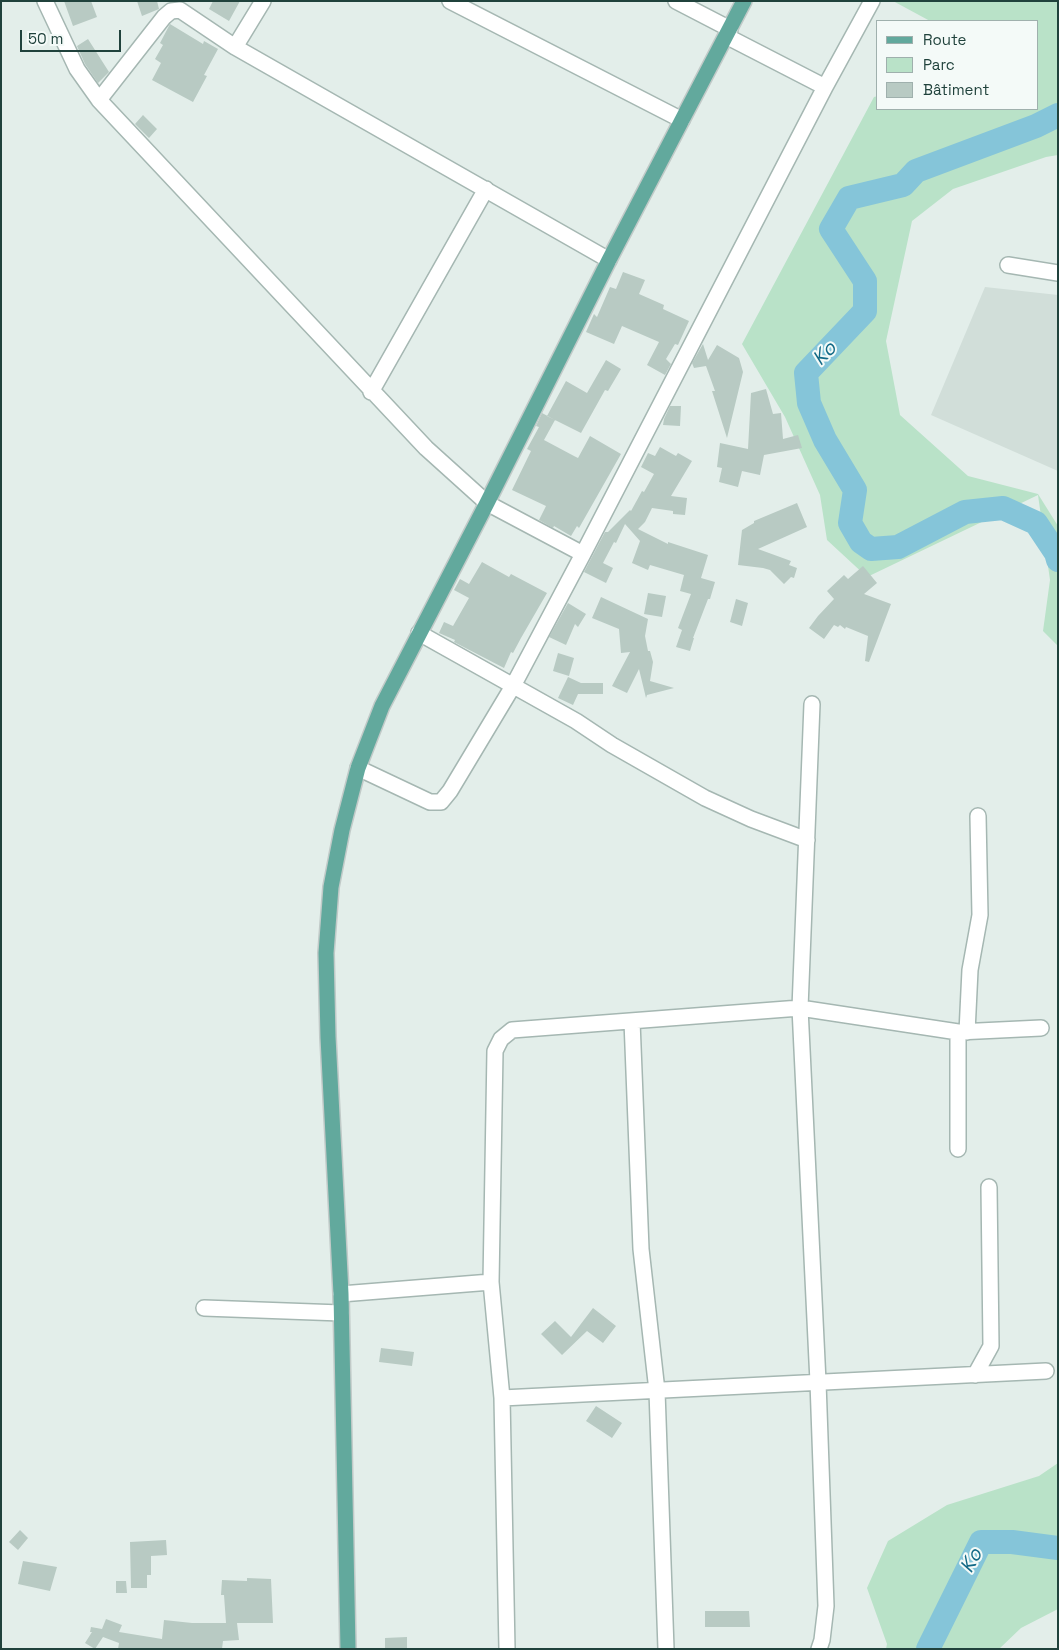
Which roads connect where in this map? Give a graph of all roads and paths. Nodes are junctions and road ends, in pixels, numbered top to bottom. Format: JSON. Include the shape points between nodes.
{"nodes":[{"id":1,"x":45,"y":1,"type":"edge"},
{"id":2,"x":263,"y":1,"type":"edge"},
{"id":3,"x":450,"y":1,"type":"edge"},
{"id":4,"x":676,"y":1,"type":"edge"},
{"id":5,"x":744,"y":1,"type":"edge"},
{"id":6,"x":872,"y":1,"type":"edge"},
{"id":7,"x":728,"y":32,"type":"junction"},
{"id":8,"x":235,"y":47,"type":"junction"},
{"id":9,"x":826,"y":87,"type":"junction"},
{"id":10,"x":98,"y":100,"type":"junction"},
{"id":11,"x":682,"y":120,"type":"junction"},
{"id":12,"x":486,"y":190,"type":"junction"},
{"id":13,"x":609,"y":260,"type":"junction"},
{"id":14,"x":1008,"y":265,"type":"dead end"},
{"id":15,"x":1058,"y":274,"type":"edge"},
{"id":16,"x":371,"y":392,"type":"junction"},
{"id":17,"x":487,"y":503,"type":"junction"},
{"id":18,"x":583,"y":554,"type":"junction"},
{"id":19,"x":419,"y":633,"type":"junction"},
{"id":20,"x":513,"y":686,"type":"junction"},
{"id":21,"x":812,"y":704,"type":"dead end"},
{"id":22,"x":358,"y":768,"type":"junction"},
{"id":23,"x":978,"y":816,"type":"dead end"},
{"id":24,"x":807,"y":840,"type":"junction"},
{"id":25,"x":800,"y":1008,"type":"junction"},
{"id":26,"x":632,"y":1021,"type":"junction"},
{"id":27,"x":1041,"y":1028,"type":"dead end"},
{"id":28,"x":963,"y":1032,"type":"junction"},
{"id":29,"x":958,"y":1149,"type":"dead end"},
{"id":30,"x":989,"y":1187,"type":"dead end"},
{"id":31,"x":491,"y":1282,"type":"junction"},
{"id":32,"x":341,"y":1294,"type":"junction"},
{"id":33,"x":204,"y":1308,"type":"dead end"},
{"id":34,"x":342,"y":1313,"type":"junction"},
{"id":35,"x":1046,"y":1371,"type":"dead end"},
{"id":36,"x":975,"y":1375,"type":"junction"},
{"id":37,"x":818,"y":1382,"type":"junction"},
{"id":38,"x":656,"y":1391,"type":"junction"},
{"id":39,"x":502,"y":1398,"type":"junction"},
{"id":40,"x":348,"y":1649,"type":"edge"},
{"id":41,"x":506,"y":1649,"type":"edge"},
{"id":42,"x":666,"y":1649,"type":"edge"},
{"id":43,"x":819,"y":1649,"type":"edge"}],
"edges":[{"from":1,"to":10,"type":"street","via":[[77,69]]},
{"from":2,"to":8,"type":"street"},
{"from":3,"to":11,"type":"street"},
{"from":4,"to":7,"type":"street"},
{"from":5,"to":7,"type":"main road"},
{"from":6,"to":9,"type":"street"},
{"from":7,"to":9,"type":"street"},
{"from":7,"to":11,"type":"main road"},
{"from":8,"to":10,"type":"street","via":[[180,10],[170,11]]},
{"from":8,"to":12,"type":"street"},
{"from":9,"to":18,"type":"street"},
{"from":10,"to":16,"type":"street"},
{"from":11,"to":13,"type":"main road"},
{"from":12,"to":13,"type":"street"},
{"from":12,"to":16,"type":"street"},
{"from":13,"to":17,"type":"main road"},
{"from":14,"to":15,"type":"street"},
{"from":16,"to":17,"type":"street"},
{"from":17,"to":18,"type":"street"},
{"from":17,"to":19,"type":"main road"},
{"from":18,"to":20,"type":"street"},
{"from":19,"to":20,"type":"street"},
{"from":19,"to":22,"type":"main road","via":[[382,706]]},
{"from":20,"to":22,"type":"street","via":[[441,802],[430,802]]},
{"from":20,"to":24,"type":"street","via":[[706,798]]},
{"from":21,"to":24,"type":"street"},
{"from":22,"to":32,"type":"main road","via":[[331,887],[326,953]]},
{"from":23,"to":28,"type":"street","via":[[980,915]]},
{"from":24,"to":25,"type":"street"},
{"from":25,"to":26,"type":"street"},
{"from":25,"to":28,"type":"street"},
{"from":25,"to":37,"type":"street"},
{"from":26,"to":31,"type":"street","via":[[512,1030],[501,1039],[495,1051]]},
{"from":26,"to":38,"type":"street","via":[[642,1248]]},
{"from":27,"to":28,"type":"street"},
{"from":28,"to":29,"type":"street"},
{"from":30,"to":36,"type":"street","via":[[991,1346]]},
{"from":31,"to":32,"type":"street"},
{"from":31,"to":39,"type":"street"},
{"from":32,"to":34,"type":"main road"},
{"from":33,"to":34,"type":"street"},
{"from":34,"to":40,"type":"main road"},
{"from":35,"to":36,"type":"street"},
{"from":36,"to":37,"type":"street"},
{"from":37,"to":38,"type":"street"},
{"from":37,"to":43,"type":"street","via":[[826,1606]]},
{"from":38,"to":39,"type":"street"},
{"from":38,"to":42,"type":"street"},
{"from":39,"to":41,"type":"street"}]}
